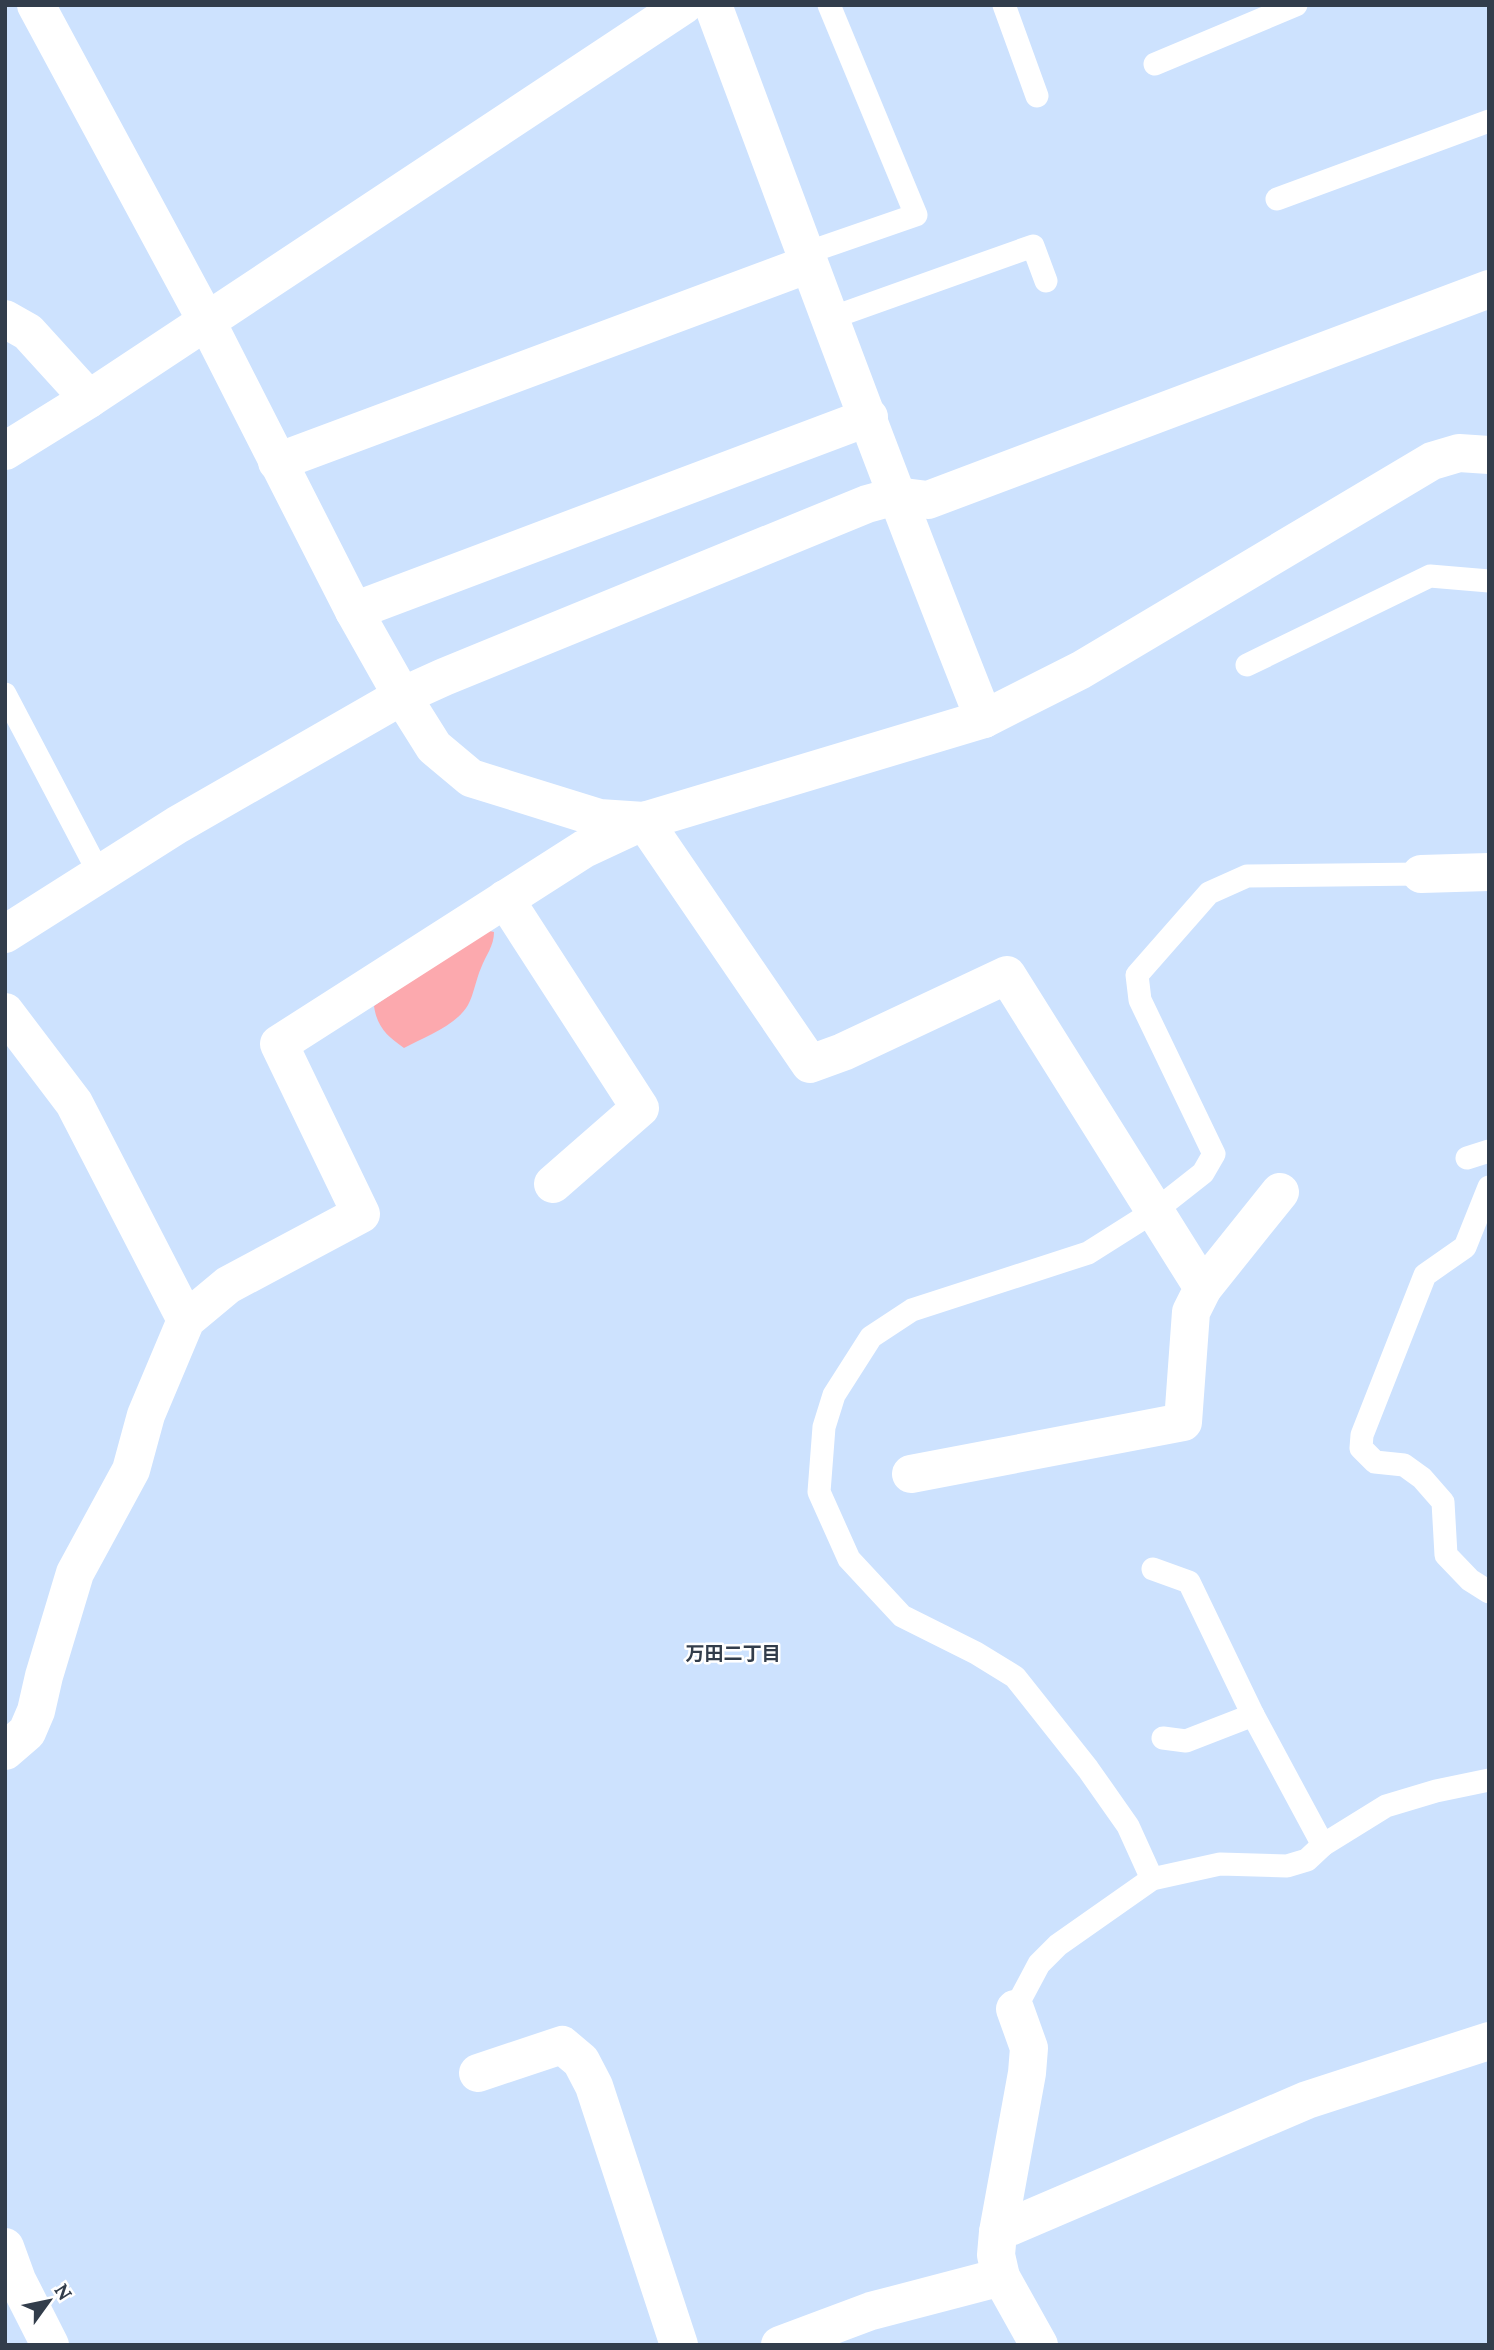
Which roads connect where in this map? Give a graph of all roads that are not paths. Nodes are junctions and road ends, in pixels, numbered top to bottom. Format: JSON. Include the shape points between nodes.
{"nodes":[{"id":1,"x":36,"y":5,"type":"edge"},
{"id":2,"x":684,"y":5,"type":"edge"},
{"id":3,"x":713,"y":5,"type":"edge"},
{"id":4,"x":829,"y":5,"type":"edge"},
{"id":5,"x":1004,"y":5,"type":"edge"},
{"id":6,"x":1296,"y":5,"type":"edge"},
{"id":7,"x":1155,"y":64,"type":"dead end"},
{"id":8,"x":1037,"y":96,"type":"dead end"},
{"id":9,"x":1489,"y":121,"type":"edge"},
{"id":10,"x":1277,"y":199,"type":"dead end"},
{"id":11,"x":807,"y":259,"type":"junction"},
{"id":12,"x":1046,"y":281,"type":"dead end"},
{"id":13,"x":1489,"y":289,"type":"edge"},
{"id":14,"x":831,"y":318,"type":"junction"},
{"id":15,"x":5,"y":320,"type":"edge"},
{"id":16,"x":206,"y":322,"type":"junction"},
{"id":17,"x":89,"y":399,"type":"junction"},
{"id":18,"x":869,"y":417,"type":"junction"},
{"id":19,"x":5,"y":451,"type":"edge"},
{"id":20,"x":1489,"y":456,"type":"edge"},
{"id":21,"x":277,"y":462,"type":"junction"},
{"id":22,"x":896,"y":496,"type":"junction"},
{"id":23,"x":1489,"y":581,"type":"edge"},
{"id":24,"x":354,"y":611,"type":"junction"},
{"id":25,"x":1247,"y":665,"type":"dead end"},
{"id":26,"x":5,"y":694,"type":"edge"},
{"id":27,"x":402,"y":696,"type":"junction"},
{"id":28,"x":984,"y":719,"type":"junction"},
{"id":29,"x":644,"y":821,"type":"junction"},
{"id":30,"x":1489,"y":872,"type":"edge"},
{"id":31,"x":99,"y":873,"type":"junction"},
{"id":32,"x":1421,"y":874,"type":"joint"},
{"id":33,"x":505,"y":899,"type":"junction"},
{"id":34,"x":5,"y":934,"type":"edge"},
{"id":35,"x":5,"y":1012,"type":"edge"},
{"id":36,"x":553,"y":1185,"type":"dead end"},
{"id":37,"x":1489,"y":1187,"type":"edge"},
{"id":38,"x":1280,"y":1192,"type":"dead end"},
{"id":39,"x":1156,"y":1210,"type":"junction"},
{"id":40,"x":1203,"y":1288,"type":"junction"},
{"id":41,"x":187,"y":1320,"type":"junction"},
{"id":42,"x":911,"y":1474,"type":"dead end"},
{"id":43,"x":1153,"y":1569,"type":"dead end"},
{"id":44,"x":1489,"y":1592,"type":"edge"},
{"id":45,"x":1253,"y":1715,"type":"junction"},
{"id":46,"x":1163,"y":1738,"type":"dead end"},
{"id":47,"x":5,"y":1751,"type":"edge"},
{"id":48,"x":1489,"y":1780,"type":"edge"},
{"id":49,"x":1323,"y":1844,"type":"junction"},
{"id":50,"x":1152,"y":1879,"type":"junction"},
{"id":51,"x":1015,"y":2009,"type":"joint"},
{"id":52,"x":1489,"y":2041,"type":"edge"},
{"id":53,"x":478,"y":2073,"type":"dead end"},
{"id":54,"x":998,"y":2232,"type":"junction"},
{"id":55,"x":5,"y":2247,"type":"edge"},
{"id":56,"x":1001,"y":2277,"type":"junction"},
{"id":57,"x":50,"y":2345,"type":"edge"},
{"id":58,"x":679,"y":2345,"type":"edge"},
{"id":59,"x":780,"y":2345,"type":"edge"},
{"id":60,"x":1039,"y":2345,"type":"edge"}],
"edges":[{"from":1,"to":16,"type":"street"},
{"from":2,"to":16,"type":"street"},
{"from":3,"to":11,"type":"street"},
{"from":4,"to":11,"type":"lane","via":[[916,215]]},
{"from":5,"to":8,"type":"lane"},
{"from":6,"to":7,"type":"lane"},
{"from":9,"to":10,"type":"lane"},
{"from":11,"to":14,"type":"street"},
{"from":11,"to":21,"type":"street"},
{"from":12,"to":14,"type":"lane","via":[[1033,246]]},
{"from":13,"to":22,"type":"street","via":[[928,500]]},
{"from":14,"to":18,"type":"street"},
{"from":15,"to":17,"type":"street","via":[[28,332]]},
{"from":16,"to":17,"type":"street"},
{"from":16,"to":21,"type":"street"},
{"from":17,"to":19,"type":"street"},
{"from":18,"to":22,"type":"street"},
{"from":18,"to":24,"type":"street"},
{"from":20,"to":28,"type":"street","via":[[1460,453],[1432,461],[1081,670]]},
{"from":21,"to":24,"type":"street"},
{"from":22,"to":27,"type":"street"},
{"from":22,"to":28,"type":"street"},
{"from":23,"to":25,"type":"lane","via":[[1430,576]]},
{"from":24,"to":27,"type":"street"},
{"from":26,"to":31,"type":"lane"},
{"from":27,"to":29,"type":"street","via":[[435,747],[471,778],[599,818]]},
{"from":27,"to":31,"type":"street"},
{"from":28,"to":29,"type":"street"},
{"from":29,"to":33,"type":"street","via":[[584,849]]},
{"from":29,"to":39,"type":"street","via":[[810,1064],[1007,975]]},
{"from":30,"to":32,"type":"street"},
{"from":31,"to":34,"type":"street"},
{"from":32,"to":39,"type":"lane","via":[[1247,876],[1209,893],[1137,975],[1140,1000],[1214,1154],[1203,1172]]},
{"from":33,"to":36,"type":"street","via":[[639,1108]]},
{"from":33,"to":41,"type":"street","via":[[279,1044],[361,1214],[228,1285]]},
{"from":35,"to":41,"type":"street","via":[[74,1103]]},
{"from":37,"to":44,"type":"lane","via":[[1465,1248],[1425,1275],[1362,1435],[1362,1448],[1375,1462],[1404,1465],[1429,1486],[1443,1502],[1446,1555]]},
{"from":38,"to":40,"type":"street"},
{"from":39,"to":40,"type":"street"},
{"from":39,"to":50,"type":"lane","via":[[1088,1253],[912,1310],[871,1337],[834,1395],[824,1427],[819,1492],[849,1559],[902,1616],[1015,1677],[1128,1826]]},
{"from":40,"to":42,"type":"street","via":[[1191,1312],[1182,1422]]},
{"from":41,"to":47,"type":"street","via":[[146,1415],[131,1470],[75,1573],[36,1711],[27,1732]]},
{"from":43,"to":45,"type":"lane","via":[[1189,1581]]},
{"from":45,"to":46,"type":"lane","via":[[1186,1741]]},
{"from":45,"to":49,"type":"lane"},
{"from":48,"to":49,"type":"lane","via":[[1386,1806]]},
{"from":49,"to":50,"type":"lane","via":[[1307,1860],[1287,1866],[1220,1864]]},
{"from":50,"to":51,"type":"lane","via":[[1058,1945],[1040,1964]]},
{"from":51,"to":54,"type":"street","via":[[1029,2048]]},
{"from":52,"to":54,"type":"street","via":[[1307,2100]]},
{"from":53,"to":58,"type":"street","via":[[562,2045],[581,2061],[594,2086]]},
{"from":54,"to":56,"type":"street","via":[[996,2255]]},
{"from":55,"to":57,"type":"street"},
{"from":56,"to":59,"type":"street","via":[[871,2311]]},
{"from":56,"to":60,"type":"street"}]}
